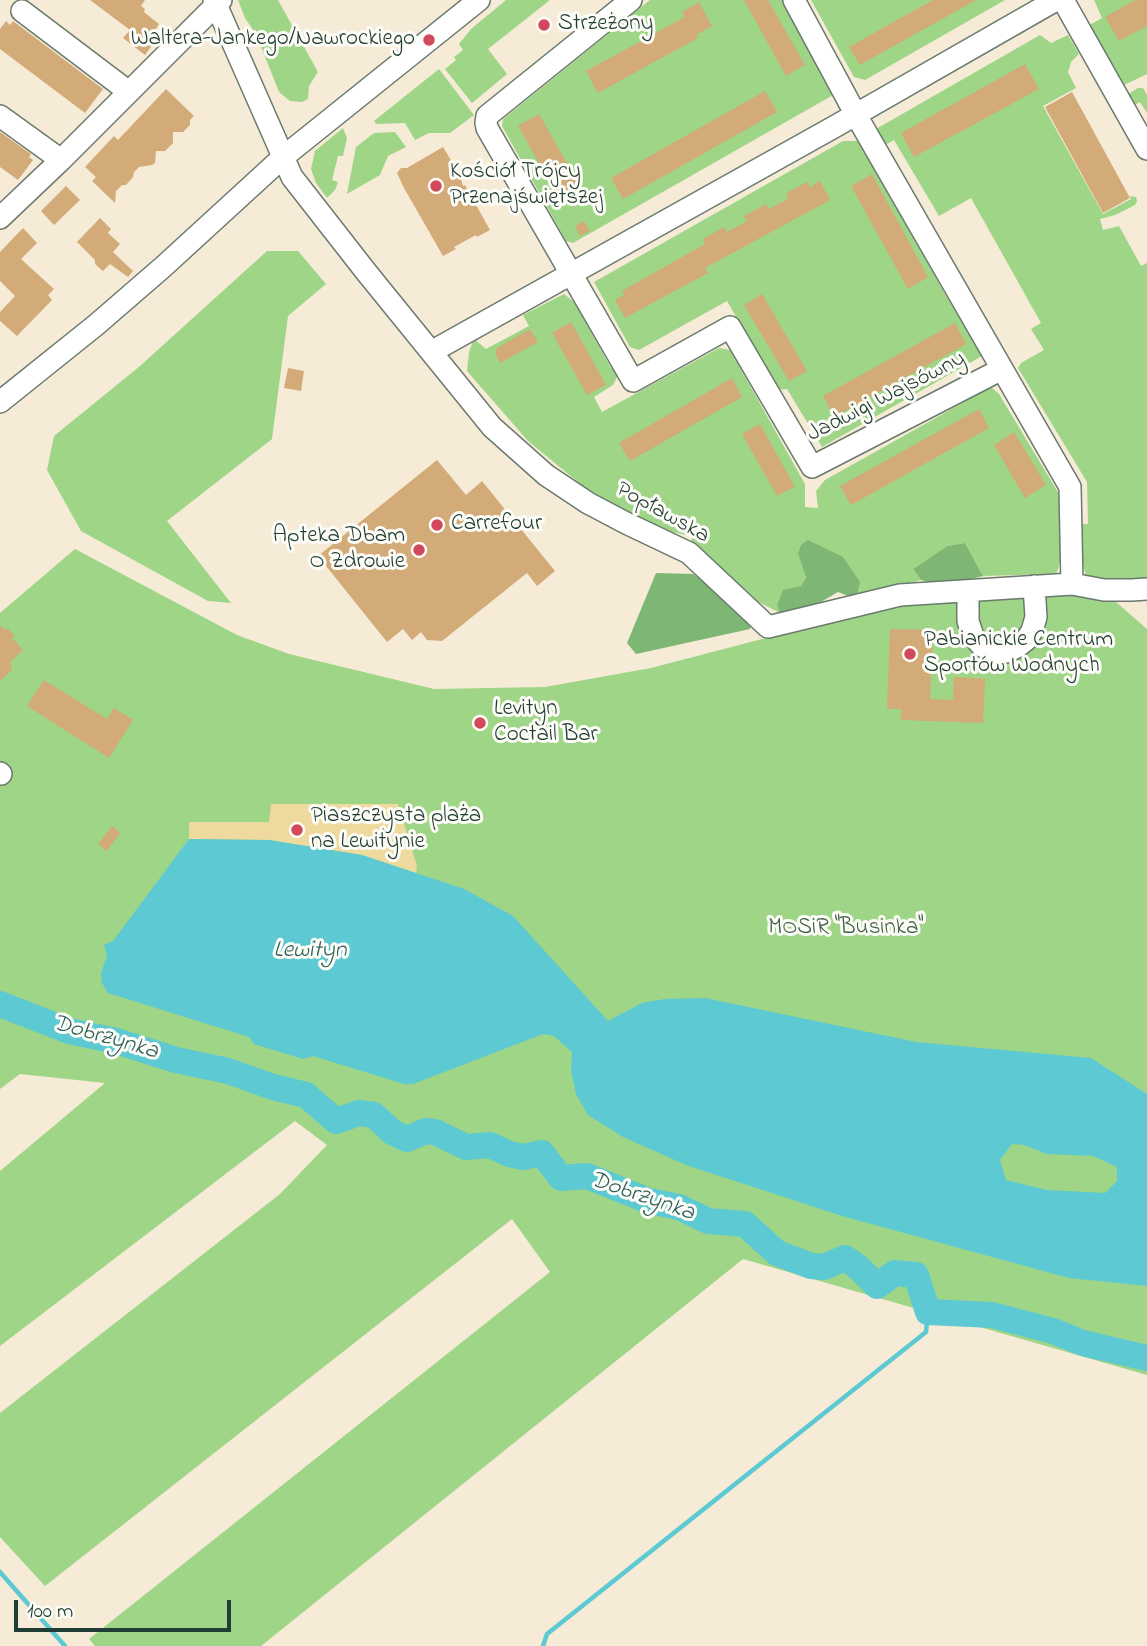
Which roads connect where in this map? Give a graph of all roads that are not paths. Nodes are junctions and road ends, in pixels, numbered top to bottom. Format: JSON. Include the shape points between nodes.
{"nodes":[{"id":1,"x":479,"y":0,"type":"edge"},
{"id":2,"x":631,"y":0,"type":"edge"},
{"id":3,"x":794,"y":0,"type":"edge"},
{"id":4,"x":1056,"y":0,"type":"edge"},
{"id":5,"x":1063,"y":0,"type":"edge"},
{"id":6,"x":217,"y":1,"type":"edge"},
{"id":7,"x":22,"y":11,"type":"dead end"},
{"id":8,"x":129,"y":92,"type":"junction"},
{"id":9,"x":856,"y":115,"type":"junction"},
{"id":10,"x":0,"y":116,"type":"edge"},
{"id":11,"x":1147,"y":149,"type":"edge"},
{"id":12,"x":282,"y":158,"type":"junction"},
{"id":13,"x":61,"y":160,"type":"junction"},
{"id":14,"x":0,"y":218,"type":"edge"},
{"id":15,"x":572,"y":274,"type":"junction"},
{"id":16,"x":431,"y":352,"type":"junction"},
{"id":17,"x":1002,"y":369,"type":"junction"},
{"id":18,"x":0,"y":402,"type":"edge"},
{"id":19,"x":1072,"y":584,"type":"junction"},
{"id":20,"x":1034,"y":586,"type":"junction"},
{"id":21,"x":968,"y":591,"type":"junction"},
{"id":22,"x":1142,"y":594,"type":"edge"}],
"edges":[{"from":1,"to":12,"type":"street"},
{"from":2,"to":15,"type":"street","via":[[487,116],[487,128]]},
{"from":3,"to":9,"type":"street","name":"Jadwigi Wajsówny"},
{"from":4,"to":9,"type":"street"},
{"from":5,"to":11,"type":"street"},
{"from":6,"to":8,"type":"street"},
{"from":6,"to":12,"type":"street","name":"Popławska"},
{"from":7,"to":8,"type":"street"},
{"from":8,"to":13,"type":"street"},
{"from":9,"to":15,"type":"street"},
{"from":9,"to":17,"type":"street","name":"Jadwigi Wajsówny"},
{"from":10,"to":13,"type":"street"},
{"from":12,"to":16,"type":"street","name":"Popławska","via":[[308,199]]},
{"from":12,"to":18,"type":"street","via":[[96,325]]},
{"from":13,"to":14,"type":"street"},
{"from":15,"to":16,"type":"street"},
{"from":15,"to":17,"type":"street","name":"Jadwigi Wajsówny","via":[[633,381],[730,327],[812,467]]},
{"from":16,"to":21,"type":"street","name":"Popławska","via":[[492,427],[546,475],[597,508],[689,553],[768,627],[900,595]]},
{"from":17,"to":19,"type":"street","name":"Jadwigi Wajsówny","via":[[1070,486]]},
{"from":19,"to":20,"type":"street","name":"Popławska"},
{"from":19,"to":22,"type":"street","name":"Popławska"},
{"from":20,"to":21,"type":"street","name":"Popławska"},
{"from":20,"to":21,"type":"street","via":[[1032,631],[1006,652],[982,646],[973,636]]}]}
